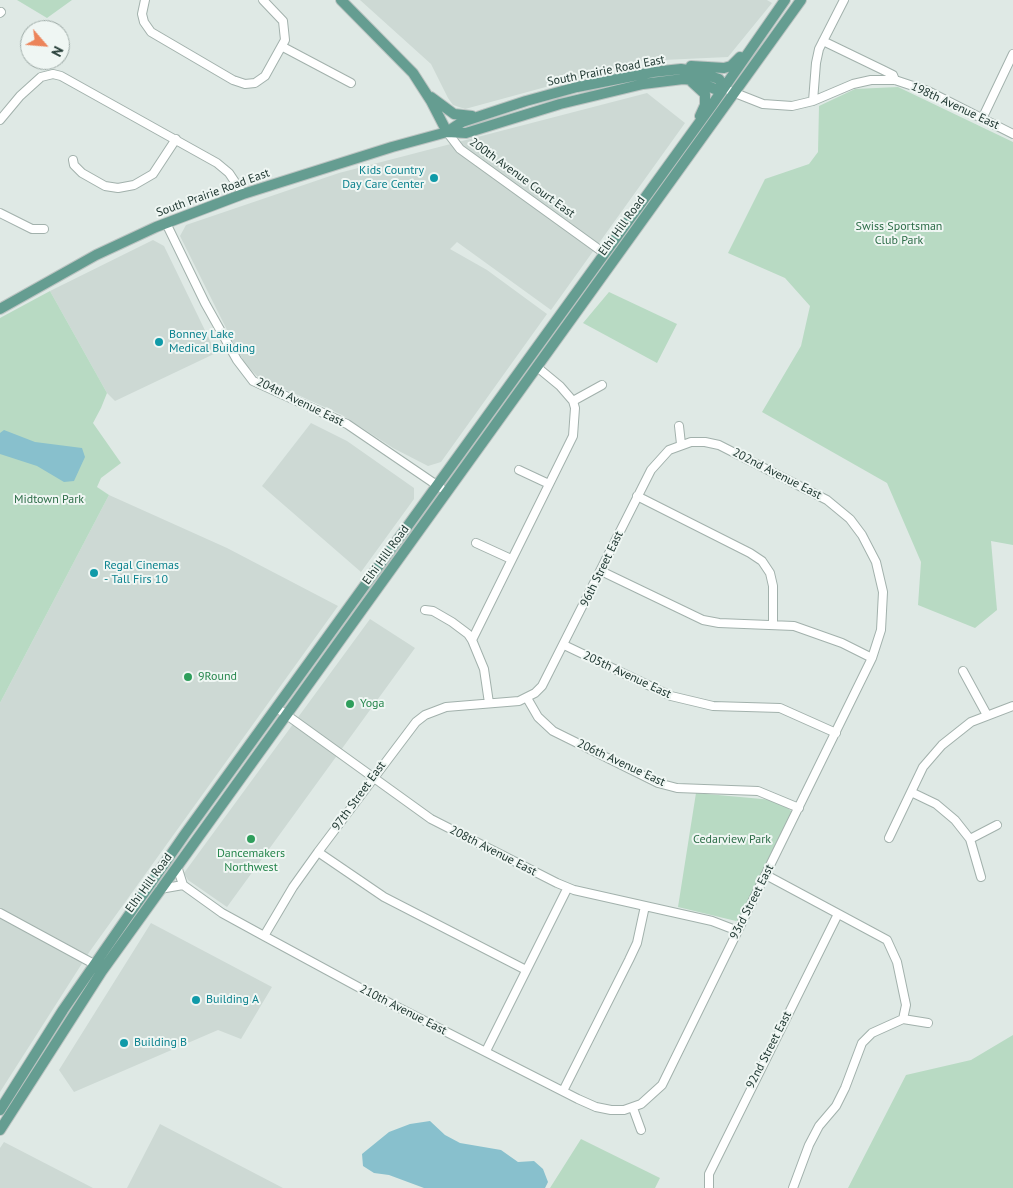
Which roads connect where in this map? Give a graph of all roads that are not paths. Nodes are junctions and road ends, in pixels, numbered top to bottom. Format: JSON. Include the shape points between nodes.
{"nodes":[{"id":1,"x":145,"y":0,"type":"edge"},
{"id":2,"x":263,"y":0,"type":"edge"},
{"id":3,"x":342,"y":0,"type":"edge"},
{"id":4,"x":785,"y":0,"type":"edge"},
{"id":5,"x":801,"y":0,"type":"edge"},
{"id":6,"x":844,"y":0,"type":"edge"},
{"id":7,"x":759,"y":36,"type":"junction"},
{"id":8,"x":823,"y":40,"type":"junction"},
{"id":9,"x":283,"y":46,"type":"junction"},
{"id":10,"x":1013,"y":54,"type":"edge"},
{"id":11,"x":681,"y":69,"type":"junction"},
{"id":12,"x":689,"y":80,"type":"junction"},
{"id":13,"x":895,"y":80,"type":"junction"},
{"id":14,"x":351,"y":83,"type":"dead end"},
{"id":15,"x":724,"y":88,"type":"junction"},
{"id":16,"x":426,"y":93,"type":"junction"},
{"id":17,"x":734,"y":93,"type":"junction"},
{"id":18,"x":814,"y":101,"type":"junction"},
{"id":19,"x":481,"y":116,"type":"junction"},
{"id":20,"x":982,"y":118,"type":"junction"},
{"id":21,"x":0,"y":120,"type":"edge"},
{"id":22,"x":447,"y":132,"type":"junction"},
{"id":23,"x":1013,"y":134,"type":"edge"},
{"id":24,"x":176,"y":139,"type":"junction"},
{"id":25,"x":684,"y":143,"type":"junction"},
{"id":26,"x":73,"y":160,"type":"dead end"},
{"id":27,"x":243,"y":194,"type":"junction"},
{"id":28,"x":0,"y":213,"type":"edge"},
{"id":29,"x":166,"y":223,"type":"junction"},
{"id":30,"x":44,"y":229,"type":"dead end"},
{"id":31,"x":604,"y":253,"type":"junction"},
{"id":32,"x":0,"y":310,"type":"edge"},
{"id":33,"x":537,"y":367,"type":"junction"},
{"id":34,"x":602,"y":385,"type":"dead end"},
{"id":35,"x":573,"y":401,"type":"junction"},
{"id":36,"x":680,"y":426,"type":"dead end"},
{"id":37,"x":681,"y":444,"type":"junction"},
{"id":38,"x":519,"y":470,"type":"dead end"},
{"id":39,"x":436,"y":484,"type":"junction"},
{"id":40,"x":549,"y":484,"type":"junction"},
{"id":41,"x":447,"y":492,"type":"junction"},
{"id":42,"x":638,"y":496,"type":"junction"},
{"id":43,"x":476,"y":543,"type":"dead end"},
{"id":44,"x":511,"y":559,"type":"junction"},
{"id":45,"x":600,"y":570,"type":"junction"},
{"id":46,"x":881,"y":577,"type":"joint"},
{"id":47,"x":425,"y":610,"type":"dead end"},
{"id":48,"x":773,"y":625,"type":"junction"},
{"id":49,"x":472,"y":640,"type":"junction"},
{"id":50,"x":564,"y":645,"type":"junction"},
{"id":51,"x":872,"y":658,"type":"junction"},
{"id":52,"x":963,"y":671,"type":"dead end"},
{"id":53,"x":527,"y":698,"type":"junction"},
{"id":54,"x":489,"y":703,"type":"junction"},
{"id":55,"x":1013,"y":706,"type":"edge"},
{"id":56,"x":276,"y":708,"type":"junction"},
{"id":57,"x":987,"y":715,"type":"junction"},
{"id":58,"x":286,"y":716,"type":"junction"},
{"id":59,"x":836,"y":733,"type":"junction"},
{"id":60,"x":373,"y":777,"type":"junction"},
{"id":61,"x":911,"y":792,"type":"junction"},
{"id":62,"x":799,"y":808,"type":"junction"},
{"id":63,"x":997,"y":824,"type":"dead end"},
{"id":64,"x":889,"y":838,"type":"dead end"},
{"id":65,"x":970,"y":839,"type":"junction"},
{"id":66,"x":318,"y":852,"type":"junction"},
{"id":67,"x":177,"y":866,"type":"junction"},
{"id":68,"x":766,"y":875,"type":"junction"},
{"id":69,"x":981,"y":877,"type":"dead end"},
{"id":70,"x":183,"y":885,"type":"junction"},
{"id":71,"x":567,"y":888,"type":"junction"},
{"id":72,"x":160,"y":890,"type":"junction"},
{"id":73,"x":645,"y":906,"type":"junction"},
{"id":74,"x":0,"y":913,"type":"edge"},
{"id":75,"x":838,"y":914,"type":"junction"},
{"id":76,"x":738,"y":931,"type":"junction"},
{"id":77,"x":264,"y":936,"type":"junction"},
{"id":78,"x":94,"y":964,"type":"junction"},
{"id":79,"x":526,"y":970,"type":"junction"},
{"id":80,"x":903,"y":1019,"type":"junction"},
{"id":81,"x":928,"y":1023,"type":"dead end"},
{"id":82,"x":486,"y":1051,"type":"junction"},
{"id":83,"x":563,"y":1091,"type":"junction"},
{"id":84,"x":633,"y":1108,"type":"junction"},
{"id":85,"x":0,"y":1110,"type":"edge"},
{"id":86,"x":0,"y":1130,"type":"edge"},
{"id":87,"x":641,"y":1130,"type":"dead end"},
{"id":88,"x":709,"y":1188,"type":"edge"},
{"id":89,"x":793,"y":1188,"type":"edge"}],
"edges":[{"from":1,"to":9,"type":"street","via":[[142,14],[146,27],[233,80],[255,83],[270,72]]},
{"from":2,"to":9,"type":"street","via":[[283,21],[286,33]]},
{"from":3,"to":16,"type":"main road","name":"200th Avenue Court East","via":[[401,59]]},
{"from":4,"to":7,"type":"main road","name":"Elhi Hill Road"},
{"from":5,"to":17,"type":"main road","name":"Elhi Hill Road"},
{"from":6,"to":8,"type":"street"},
{"from":7,"to":11,"type":"main road","via":[[731,66],[689,66]]},
{"from":7,"to":15,"type":"main road","name":"Elhi Hill Road"},
{"from":8,"to":13,"type":"street","via":[[883,70]]},
{"from":8,"to":18,"type":"street","via":[[816,63]]},
{"from":9,"to":14,"type":"street"},
{"from":10,"to":20,"type":"street"},
{"from":11,"to":15,"type":"main road","name":"South Prairie Road East","via":[[719,79]]},
{"from":11,"to":19,"type":"main road","name":"South Prairie Road East","via":[[577,87]]},
{"from":12,"to":15,"type":"main road","name":"South Prairie Road East","via":[[715,89]]},
{"from":12,"to":22,"type":"main road","name":"South Prairie Road East","via":[[643,84],[560,104],[466,133]]},
{"from":12,"to":25,"type":"main road","via":[[705,94],[705,105]]},
{"from":13,"to":18,"type":"street","name":"198th Avenue East","via":[[853,84]]},
{"from":13,"to":20,"type":"street","name":"198th Avenue East","via":[[921,88]]},
{"from":15,"to":17,"type":"street","name":"198th Avenue East"},
{"from":15,"to":25,"type":"main road","name":"Elhi Hill Road"},
{"from":16,"to":19,"type":"main road","via":[[454,114]]},
{"from":16,"to":22,"type":"main road","name":"200th Avenue Court East"},
{"from":17,"to":18,"type":"street","name":"198th Avenue East","via":[[777,106]]},
{"from":17,"to":33,"type":"main road","name":"Elhi Hill Road"},
{"from":19,"to":22,"type":"main road","name":"South Prairie Road East","via":[[462,122]]},
{"from":20,"to":23,"type":"street","name":"198th Avenue East"},
{"from":21,"to":24,"type":"street","via":[[41,77],[53,74],[68,79]]},
{"from":22,"to":27,"type":"main road","name":"South Prairie Road East"},
{"from":22,"to":31,"type":"street","name":"200th Avenue Court East","via":[[460,149]]},
{"from":24,"to":26,"type":"street","via":[[153,174],[134,185],[105,186],[82,173]]},
{"from":24,"to":27,"type":"street","via":[[224,169]]},
{"from":25,"to":31,"type":"main road","name":"Elhi Hill Road"},
{"from":27,"to":29,"type":"main road","name":"South Prairie Road East"},
{"from":28,"to":30,"type":"street","via":[[32,229]]},
{"from":29,"to":32,"type":"main road","name":"South Prairie Road East","via":[[96,255]]},
{"from":29,"to":39,"type":"street","name":"204th Avenue East","via":[[228,344],[253,381],[347,424]]},
{"from":31,"to":39,"type":"main road","name":"Elhi Hill Road"},
{"from":33,"to":35,"type":"street"},
{"from":33,"to":41,"type":"main road","name":"Elhi Hill Road"},
{"from":34,"to":35,"type":"street"},
{"from":35,"to":40,"type":"street","via":[[573,436]]},
{"from":36,"to":37,"type":"street"},
{"from":37,"to":42,"type":"street","name":"96th Street East","via":[[656,462]]},
{"from":37,"to":46,"type":"street","name":"202nd Avenue East","via":[[719,445],[827,500],[850,519],[862,535]]},
{"from":38,"to":40,"type":"street"},
{"from":39,"to":41,"type":"street","name":"204th Avenue East"},
{"from":39,"to":56,"type":"main road","name":"Elhi Hill Road"},
{"from":40,"to":44,"type":"street"},
{"from":41,"to":58,"type":"main road","name":"Elhi Hill Road"},
{"from":42,"to":45,"type":"street","name":"96th Street East"},
{"from":42,"to":48,"type":"street","via":[[762,561],[773,586]]},
{"from":43,"to":44,"type":"street"},
{"from":44,"to":49,"type":"street"},
{"from":45,"to":48,"type":"street","via":[[703,620]]},
{"from":45,"to":50,"type":"street","name":"96th Street East"},
{"from":46,"to":51,"type":"street","name":"93rd Street East","via":[[882,618]]},
{"from":47,"to":49,"type":"street","via":[[452,622]]},
{"from":48,"to":51,"type":"street","via":[[794,626],[815,633]]},
{"from":49,"to":54,"type":"street","via":[[484,669]]},
{"from":50,"to":53,"type":"street","name":"96th Street East","via":[[546,680]]},
{"from":50,"to":59,"type":"street","name":"205th Avenue East","via":[[671,696],[714,706],[780,708]]},
{"from":51,"to":59,"type":"street","name":"93rd Street East"},
{"from":52,"to":57,"type":"street"},
{"from":53,"to":54,"type":"street"},
{"from":53,"to":62,"type":"street","name":"206th Avenue East","via":[[538,717],[553,731],[658,783],[677,788],[758,792]]},
{"from":54,"to":60,"type":"street","name":"97th Street East","via":[[446,707],[425,715],[408,729]]},
{"from":55,"to":57,"type":"street"},
{"from":56,"to":58,"type":"street","name":"208th Avenue East"},
{"from":56,"to":78,"type":"main road","name":"Elhi Hill Road"},
{"from":57,"to":61,"type":"street","via":[[966,725],[942,745],[923,767]]},
{"from":58,"to":60,"type":"street","name":"208th Avenue East"},
{"from":58,"to":67,"type":"main road","name":"Elhi Hill Road"},
{"from":59,"to":62,"type":"street","name":"93rd Street East"},
{"from":60,"to":66,"type":"street","name":"97th Street East"},
{"from":60,"to":71,"type":"street","name":"208th Avenue East","via":[[431,819]]},
{"from":61,"to":64,"type":"street"},
{"from":61,"to":65,"type":"street","via":[[945,810]]},
{"from":62,"to":68,"type":"street","name":"93rd Street East"},
{"from":63,"to":65,"type":"street"},
{"from":65,"to":69,"type":"street"},
{"from":66,"to":77,"type":"street","name":"97th Street East"},
{"from":66,"to":79,"type":"street","via":[[384,897]]},
{"from":67,"to":70,"type":"street"},
{"from":67,"to":72,"type":"main road","name":"Elhi Hill Road"},
{"from":68,"to":75,"type":"street"},
{"from":68,"to":76,"type":"street","name":"93rd Street East"},
{"from":70,"to":72,"type":"street"},
{"from":70,"to":77,"type":"street","name":"210th Avenue East","via":[[216,910]]},
{"from":71,"to":73,"type":"street","name":"208th Avenue East"},
{"from":71,"to":79,"type":"street"},
{"from":72,"to":86,"type":"main road","name":"Elhi Hill Road","via":[[102,971]]},
{"from":73,"to":76,"type":"street","name":"208th Avenue East","via":[[712,921]]},
{"from":73,"to":83,"type":"street","via":[[637,943]]},
{"from":74,"to":78,"type":"street"},
{"from":75,"to":80,"type":"street","via":[[877,933],[891,946],[906,1005]]},
{"from":75,"to":88,"type":"street","name":"92nd Street East","via":[[709,1174]]},
{"from":76,"to":84,"type":"street","name":"93rd Street East","via":[[662,1085]]},
{"from":77,"to":82,"type":"street","name":"210th Avenue East"},
{"from":78,"to":85,"type":"main road","name":"Elhi Hill Road"},
{"from":79,"to":82,"type":"street"},
{"from":80,"to":81,"type":"street"},
{"from":80,"to":89,"type":"street","via":[[872,1033],[862,1043],[845,1088],[836,1106],[819,1126]]},
{"from":82,"to":83,"type":"street","name":"210th Avenue East"},
{"from":83,"to":84,"type":"street","name":"210th Avenue East","via":[[596,1107]]},
{"from":84,"to":87,"type":"street"}]}
